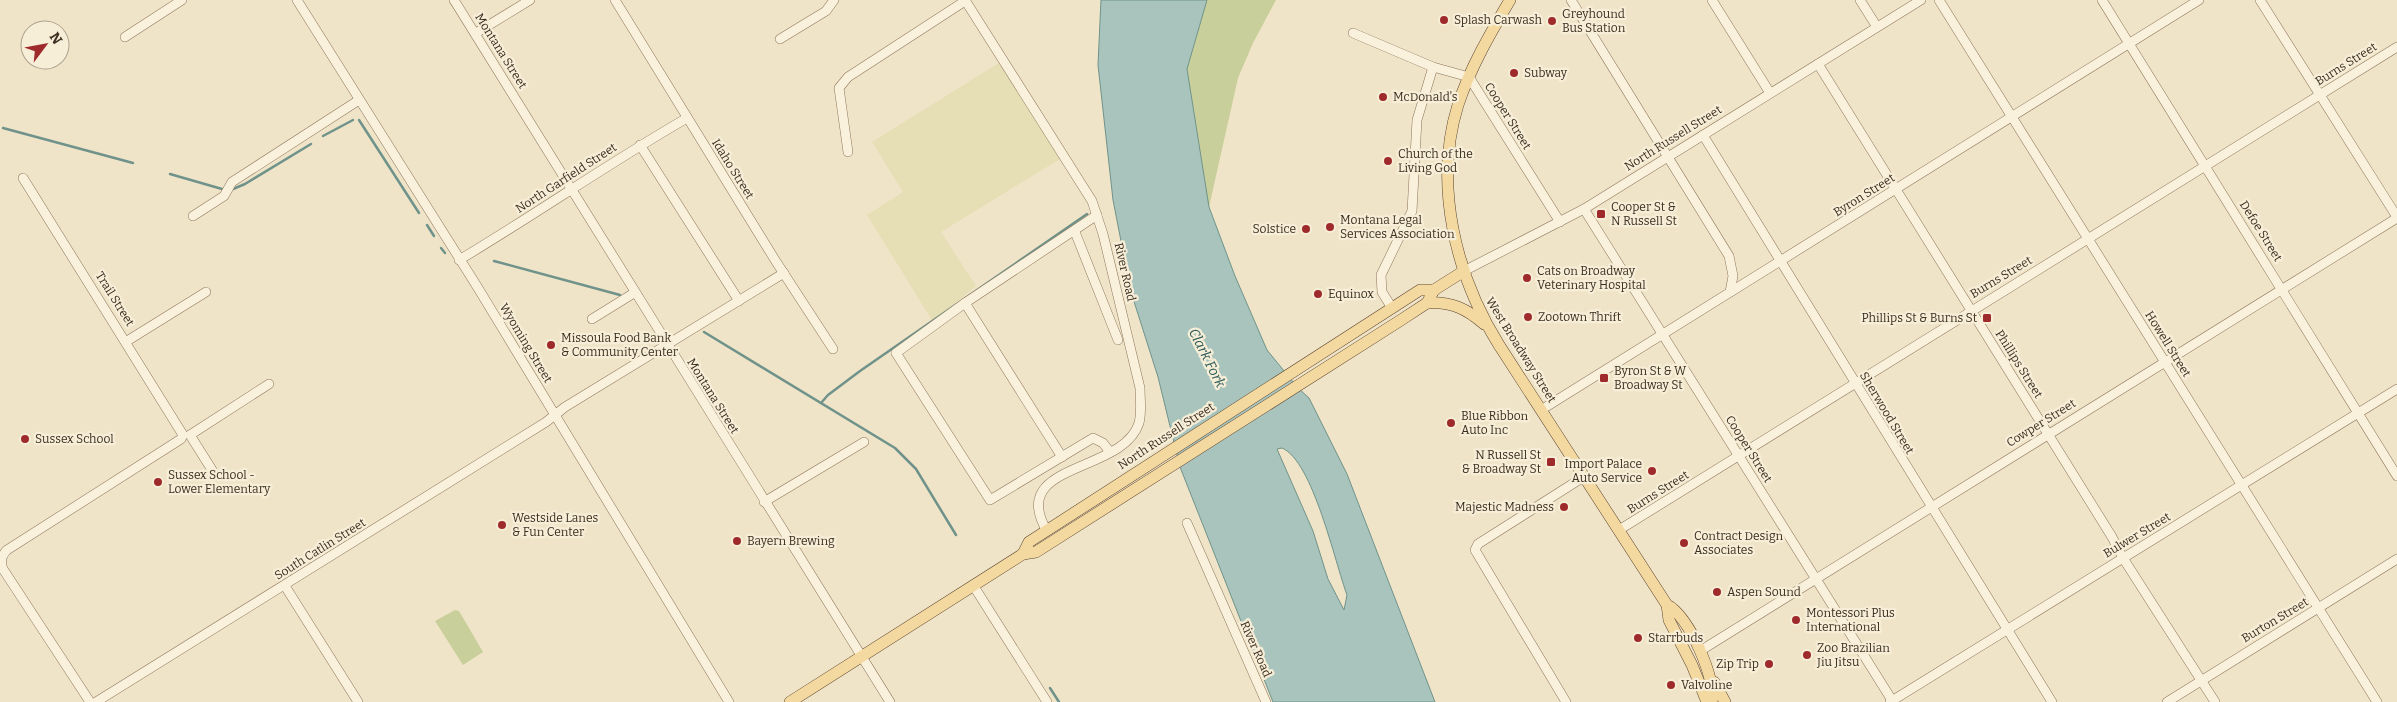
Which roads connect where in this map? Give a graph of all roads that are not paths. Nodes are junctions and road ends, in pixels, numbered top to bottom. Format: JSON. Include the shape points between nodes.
{"nodes":[{"id":1,"x":182,"y":0,"type":"edge"},
{"id":2,"x":297,"y":0,"type":"edge"},
{"id":3,"x":454,"y":0,"type":"edge"},
{"id":4,"x":530,"y":0,"type":"edge"},
{"id":5,"x":616,"y":0,"type":"edge"},
{"id":6,"x":834,"y":0,"type":"edge"},
{"id":7,"x":1510,"y":0,"type":"edge"},
{"id":8,"x":1571,"y":0,"type":"edge"},
{"id":9,"x":1712,"y":0,"type":"edge"},
{"id":10,"x":1860,"y":0,"type":"edge"},
{"id":11,"x":1921,"y":0,"type":"edge"},
{"id":12,"x":1939,"y":0,"type":"edge"},
{"id":13,"x":2102,"y":0,"type":"edge"},
{"id":14,"x":2199,"y":0,"type":"edge"},
{"id":15,"x":2260,"y":0,"type":"edge"},
{"id":16,"x":965,"y":1,"type":"edge"},
{"id":17,"x":1877,"y":27,"type":"junction"},
{"id":18,"x":1353,"y":33,"type":"dead end"},
{"id":19,"x":476,"y":34,"type":"junction"},
{"id":20,"x":124,"y":37,"type":"dead end"},
{"id":21,"x":780,"y":39,"type":"dead end"},
{"id":22,"x":2129,"y":42,"type":"junction"},
{"id":23,"x":2397,"y":47,"type":"edge"},
{"id":24,"x":1818,"y":64,"type":"junction"},
{"id":25,"x":1433,"y":67,"type":"junction"},
{"id":26,"x":1469,"y":77,"type":"junction"},
{"id":27,"x":1770,"y":93,"type":"junction"},
{"id":28,"x":2320,"y":94,"type":"junction"},
{"id":29,"x":360,"y":100,"type":"junction"},
{"id":30,"x":2011,"y":116,"type":"junction"},
{"id":31,"x":687,"y":118,"type":"junction"},
{"id":32,"x":1703,"y":135,"type":"junction"},
{"id":33,"x":640,"y":145,"type":"junction"},
{"id":34,"x":848,"y":152,"type":"dead end"},
{"id":35,"x":1667,"y":158,"type":"junction"},
{"id":36,"x":2205,"y":165,"type":"junction"},
{"id":37,"x":23,"y":178,"type":"dead end"},
{"id":38,"x":1896,"y":190,"type":"junction"},
{"id":39,"x":572,"y":191,"type":"junction"},
{"id":40,"x":1584,"y":209,"type":"junction"},
{"id":41,"x":1098,"y":215,"type":"junction"},
{"id":42,"x":193,"y":216,"type":"dead end"},
{"id":43,"x":2397,"y":218,"type":"edge"},
{"id":44,"x":1560,"y":222,"type":"junction"},
{"id":45,"x":1074,"y":232,"type":"junction"},
{"id":46,"x":2087,"y":239,"type":"junction"},
{"id":47,"x":460,"y":260,"type":"junction"},
{"id":48,"x":1780,"y":262,"type":"junction"},
{"id":49,"x":1464,"y":271,"type":"junction"},
{"id":50,"x":784,"y":273,"type":"junction"},
{"id":51,"x":2282,"y":289,"type":"junction"},
{"id":52,"x":1434,"y":290,"type":"junction"},
{"id":53,"x":206,"y":292,"type":"dead end"},
{"id":54,"x":1730,"y":292,"type":"junction"},
{"id":55,"x":634,"y":293,"type":"junction"},
{"id":56,"x":740,"y":301,"type":"junction"},
{"id":57,"x":966,"y":303,"type":"junction"},
{"id":58,"x":1427,"y":303,"type":"junction"},
{"id":59,"x":1392,"y":308,"type":"junction"},
{"id":60,"x":1971,"y":310,"type":"junction"},
{"id":61,"x":592,"y":319,"type":"dead end"},
{"id":62,"x":1489,"y":329,"type":"junction"},
{"id":63,"x":1662,"y":333,"type":"junction"},
{"id":64,"x":1118,"y":340,"type":"dead end"},
{"id":65,"x":127,"y":341,"type":"junction"},
{"id":66,"x":667,"y":344,"type":"junction"},
{"id":67,"x":833,"y":349,"type":"dead end"},
{"id":68,"x":2165,"y":362,"type":"junction"},
{"id":69,"x":269,"y":384,"type":"dead end"},
{"id":70,"x":1854,"y":384,"type":"junction"},
{"id":71,"x":2397,"y":389,"type":"edge"},
{"id":72,"x":1541,"y":410,"type":"junction"},
{"id":73,"x":2358,"y":414,"type":"junction"},
{"id":74,"x":554,"y":415,"type":"junction"},
{"id":75,"x":2047,"y":434,"type":"junction"},
{"id":76,"x":187,"y":435,"type":"junction"},
{"id":77,"x":864,"y":442,"type":"dead end"},
{"id":78,"x":1110,"y":452,"type":"junction"},
{"id":79,"x":1738,"y":456,"type":"junction"},
{"id":80,"x":1062,"y":457,"type":"junction"},
{"id":81,"x":212,"y":470,"type":"dead end"},
{"id":82,"x":1585,"y":476,"type":"junction"},
{"id":83,"x":2397,"y":476,"type":"edge"},
{"id":84,"x":2242,"y":485,"type":"junction"},
{"id":85,"x":764,"y":502,"type":"junction"},
{"id":86,"x":1930,"y":507,"type":"junction"},
{"id":87,"x":1187,"y":523,"type":"dead end"},
{"id":88,"x":1046,"y":530,"type":"junction"},
{"id":89,"x":1620,"y":530,"type":"junction"},
{"id":90,"x":1023,"y":554,"type":"junction"},
{"id":91,"x":2123,"y":558,"type":"junction"},
{"id":92,"x":2397,"y":559,"type":"edge"},
{"id":93,"x":1,"y":561,"type":"edge"},
{"id":94,"x":1816,"y":578,"type":"junction"},
{"id":95,"x":973,"y":585,"type":"junction"},
{"id":96,"x":285,"y":586,"type":"junction"},
{"id":97,"x":1667,"y":605,"type":"junction"},
{"id":98,"x":2318,"y":609,"type":"junction"},
{"id":99,"x":2007,"y":631,"type":"junction"},
{"id":100,"x":862,"y":656,"type":"junction"},
{"id":101,"x":1702,"y":657,"type":"junction"},
{"id":102,"x":2201,"y":680,"type":"junction"},
{"id":103,"x":1045,"y":701,"type":"edge"},
{"id":104,"x":90,"y":702,"type":"edge"},
{"id":105,"x":96,"y":702,"type":"edge"},
{"id":106,"x":358,"y":702,"type":"edge"},
{"id":107,"x":729,"y":702,"type":"edge"},
{"id":108,"x":790,"y":702,"type":"edge"},
{"id":109,"x":890,"y":702,"type":"edge"},
{"id":110,"x":1266,"y":702,"type":"edge"},
{"id":111,"x":1566,"y":702,"type":"edge"},
{"id":112,"x":1708,"y":702,"type":"edge"},
{"id":113,"x":1712,"y":702,"type":"edge"},
{"id":114,"x":1725,"y":702,"type":"edge"},
{"id":115,"x":1892,"y":702,"type":"edge"},
{"id":116,"x":2052,"y":702,"type":"edge"},
{"id":117,"x":2167,"y":702,"type":"edge"},
{"id":118,"x":2215,"y":702,"type":"edge"},
{"id":119,"x":2376,"y":702,"type":"edge"}],
"edges":[{"from":1,"to":20,"type":"street"},
{"from":2,"to":29,"type":"street","name":"Wyoming Street"},
{"from":3,"to":19,"type":"street","name":"Montana Street"},
{"from":4,"to":19,"type":"street"},
{"from":5,"to":31,"type":"street","name":"Idaho Street"},
{"from":6,"to":21,"type":"street","via":[[826,11]]},
{"from":7,"to":26,"type":"main road","name":"West Broadway Street"},
{"from":8,"to":35,"type":"street"},
{"from":9,"to":27,"type":"street"},
{"from":10,"to":17,"type":"street"},
{"from":11,"to":17,"type":"street","name":"North Russell Street"},
{"from":12,"to":30,"type":"street","name":"Howell Street"},
{"from":13,"to":22,"type":"street","name":"Defoe Street"},
{"from":14,"to":22,"type":"street","name":"Byron Street"},
{"from":15,"to":28,"type":"street"},
{"from":16,"to":34,"type":"street","via":[[848,77],[839,88]]},
{"from":16,"to":41,"type":"street","name":"River Road"},
{"from":17,"to":24,"type":"street","name":"North Russell Street"},
{"from":18,"to":25,"type":"street","name":"Cooper Street"},
{"from":19,"to":39,"type":"street","name":"Montana Street"},
{"from":22,"to":30,"type":"street","name":"Byron Street"},
{"from":22,"to":36,"type":"street","name":"Defoe Street"},
{"from":23,"to":28,"type":"street","name":"Burns Street"},
{"from":24,"to":27,"type":"street","name":"North Russell Street"},
{"from":24,"to":38,"type":"street","name":"Phillips Street"},
{"from":25,"to":26,"type":"street","name":"Cooper Street"},
{"from":25,"to":59,"type":"street","via":[[1418,120],[1412,211],[1381,276],[1382,292]]},
{"from":26,"to":44,"type":"street","name":"Cooper Street"},
{"from":26,"to":49,"type":"main road","name":"West Broadway Street","via":[[1450,139],[1449,168],[1453,225]]},
{"from":27,"to":32,"type":"street","name":"North Russell Street"},
{"from":28,"to":36,"type":"street","name":"Burns Street"},
{"from":28,"to":43,"type":"street"},
{"from":29,"to":42,"type":"street","via":[[232,182],[224,196]]},
{"from":29,"to":47,"type":"street","name":"Wyoming Street"},
{"from":30,"to":38,"type":"street","name":"Byron Street"},
{"from":30,"to":46,"type":"street","name":"Howell Street"},
{"from":31,"to":33,"type":"street","name":"North Garfield Street"},
{"from":31,"to":50,"type":"street","name":"Idaho Street"},
{"from":32,"to":35,"type":"street","name":"North Russell Street"},
{"from":32,"to":48,"type":"street","name":"Sherwood Street"},
{"from":33,"to":39,"type":"street","name":"North Garfield Street"},
{"from":33,"to":56,"type":"street"},
{"from":35,"to":40,"type":"street","name":"North Russell Street"},
{"from":35,"to":54,"type":"street","via":[[1730,256],[1733,276]]},
{"from":36,"to":46,"type":"street","name":"Burns Street"},
{"from":36,"to":51,"type":"street","name":"Defoe Street"},
{"from":37,"to":65,"type":"street","name":"Trail Street"},
{"from":38,"to":48,"type":"street","name":"Byron Street"},
{"from":38,"to":60,"type":"street","name":"Phillips Street"},
{"from":39,"to":47,"type":"street","name":"North Garfield Street"},
{"from":39,"to":55,"type":"street","name":"Montana Street"},
{"from":40,"to":44,"type":"street","name":"North Russell Street"},
{"from":40,"to":63,"type":"street","name":"Cooper Street"},
{"from":41,"to":45,"type":"street"},
{"from":41,"to":78,"type":"street","name":"River Road","via":[[1141,402],[1138,423],[1132,435]]},
{"from":43,"to":51,"type":"street","name":"Cowper Street"},
{"from":44,"to":49,"type":"street","name":"North Russell Street"},
{"from":45,"to":57,"type":"street"},
{"from":45,"to":64,"type":"street"},
{"from":46,"to":60,"type":"street","name":"Burns Street"},
{"from":46,"to":68,"type":"street","name":"Howell Street"},
{"from":47,"to":74,"type":"street","name":"Wyoming Street"},
{"from":48,"to":54,"type":"street","name":"Byron Street"},
{"from":48,"to":70,"type":"street","name":"Sherwood Street"},
{"from":49,"to":52,"type":"main road","name":"North Russell Street"},
{"from":49,"to":62,"type":"main road","name":"West Broadway Street","via":[[1469,289]]},
{"from":50,"to":56,"type":"street","name":"South Catlin Street"},
{"from":50,"to":67,"type":"street","name":"Idaho Street"},
{"from":51,"to":68,"type":"street","name":"Cowper Street"},
{"from":51,"to":73,"type":"street","name":"Defoe Street"},
{"from":52,"to":58,"type":"main road","name":"North Russell Street"},
{"from":52,"to":59,"type":"main road","name":"North Russell Street","via":[[1420,290]]},
{"from":53,"to":65,"type":"street"},
{"from":54,"to":63,"type":"street","name":"Byron Street"},
{"from":55,"to":61,"type":"street"},
{"from":55,"to":66,"type":"street","name":"Montana Street"},
{"from":56,"to":66,"type":"street","name":"South Catlin Street"},
{"from":57,"to":80,"type":"street"},
{"from":57,"to":80,"type":"street","via":[[896,353],[990,500]]},
{"from":58,"to":62,"type":"main road","via":[[1457,305]]},
{"from":58,"to":90,"type":"main road","name":"North Russell Street","via":[[1036,552]]},
{"from":59,"to":88,"type":"main road","name":"North Russell Street"},
{"from":60,"to":70,"type":"street","name":"Burns Street"},
{"from":60,"to":75,"type":"street","name":"Phillips Street"},
{"from":62,"to":72,"type":"main road","name":"West Broadway Street"},
{"from":63,"to":72,"type":"street","name":"Byron Street"},
{"from":63,"to":79,"type":"street","name":"Cooper Street"},
{"from":65,"to":76,"type":"street","name":"Trail Street"},
{"from":66,"to":74,"type":"street","name":"South Catlin Street"},
{"from":66,"to":85,"type":"street","name":"Montana Street"},
{"from":68,"to":75,"type":"street","name":"Cowper Street"},
{"from":68,"to":84,"type":"street","name":"Howell Street"},
{"from":69,"to":76,"type":"street"},
{"from":70,"to":79,"type":"street","name":"Burns Street"},
{"from":70,"to":86,"type":"street","name":"Sherwood Street"},
{"from":71,"to":73,"type":"street","name":"Bulwer Street"},
{"from":72,"to":82,"type":"main road","name":"West Broadway Street"},
{"from":73,"to":83,"type":"street","name":"Defoe Street"},
{"from":73,"to":84,"type":"street","name":"Bulwer Street"},
{"from":74,"to":96,"type":"street","name":"South Catlin Street"},
{"from":74,"to":107,"type":"street","name":"Wyoming Street"},
{"from":75,"to":86,"type":"street","name":"Cowper Street"},
{"from":75,"to":91,"type":"street","name":"Phillips Street"},
{"from":76,"to":81,"type":"street","name":"Trail Street"},
{"from":76,"to":93,"type":"street","via":[[6,550]]},
{"from":77,"to":85,"type":"street"},
{"from":78,"to":80,"type":"street","via":[[1093,438]]},
{"from":78,"to":88,"type":"street","name":"River Road","via":[[1042,489],[1037,513]]},
{"from":79,"to":89,"type":"street","name":"Burns Street"},
{"from":79,"to":94,"type":"street","name":"Cooper Street"},
{"from":82,"to":89,"type":"main road","name":"West Broadway Street"},
{"from":82,"to":111,"type":"street","via":[[1478,544],[1475,550]]},
{"from":84,"to":91,"type":"street","name":"Bulwer Street"},
{"from":84,"to":98,"type":"street","name":"Howell Street"},
{"from":85,"to":100,"type":"street","name":"Montana Street"},
{"from":86,"to":94,"type":"street","name":"Cowper Street"},
{"from":86,"to":99,"type":"street","name":"Sherwood Street"},
{"from":87,"to":110,"type":"street","name":"River Road"},
{"from":88,"to":90,"type":"main road","name":"North Russell Street","via":[[1029,542]]},
{"from":89,"to":97,"type":"main road","name":"West Broadway Street"},
{"from":90,"to":95,"type":"main road","name":"North Russell Street"},
{"from":91,"to":99,"type":"street","name":"Bulwer Street"},
{"from":91,"to":102,"type":"street","name":"Phillips Street"},
{"from":92,"to":98,"type":"street","name":"Burton Street"},
{"from":93,"to":104,"type":"street","via":[[3,569]]},
{"from":94,"to":101,"type":"street","name":"Cowper Street"},
{"from":94,"to":115,"type":"street","name":"Cooper Street"},
{"from":95,"to":100,"type":"main road","name":"North Russell Street"},
{"from":95,"to":103,"type":"street"},
{"from":96,"to":105,"type":"street","name":"South Catlin Street"},
{"from":96,"to":106,"type":"street"},
{"from":97,"to":101,"type":"main road","name":"West Broadway Street","via":[[1678,611]]},
{"from":97,"to":112,"type":"main road","name":"West Broadway Street","via":[[1669,620]]},
{"from":98,"to":102,"type":"street","name":"Burton Street"},
{"from":98,"to":119,"type":"street","name":"Howell Street"},
{"from":99,"to":115,"type":"street","name":"Bulwer Street"},
{"from":99,"to":116,"type":"street","name":"Sherwood Street"},
{"from":100,"to":108,"type":"main road","name":"North Russell Street"},
{"from":100,"to":109,"type":"street","name":"Montana Street"},
{"from":101,"to":113,"type":"main road","name":"West Broadway Street","via":[[1712,690]]},
{"from":101,"to":114,"type":"main road"},
{"from":102,"to":117,"type":"street","name":"Burton Street"},
{"from":102,"to":118,"type":"street","name":"Phillips Street"}]}
